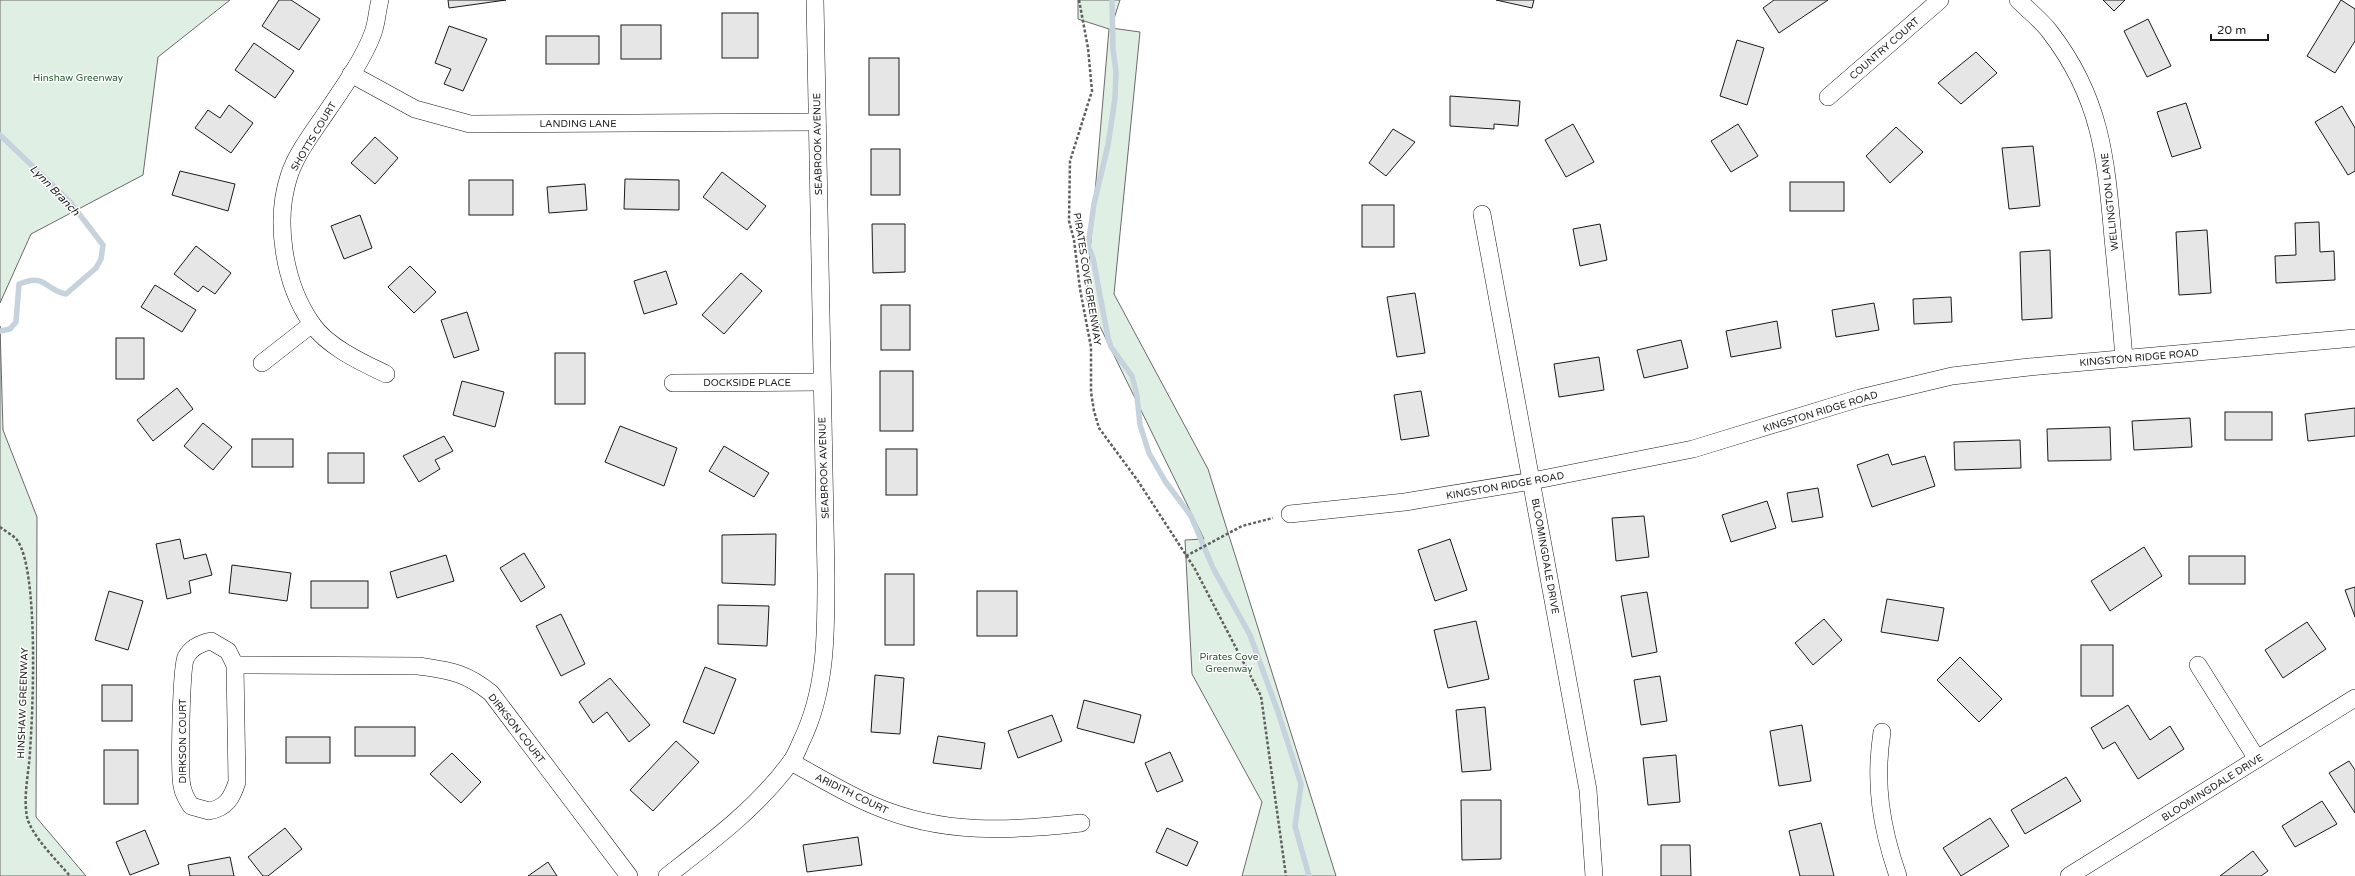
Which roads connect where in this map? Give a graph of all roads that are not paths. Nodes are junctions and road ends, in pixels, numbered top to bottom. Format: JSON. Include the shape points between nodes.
{"nodes":[{"id":1,"x":380,"y":0,"type":"edge"},
{"id":2,"x":815,"y":0,"type":"edge"},
{"id":3,"x":1940,"y":0,"type":"edge"},
{"id":4,"x":2018,"y":0,"type":"edge"},
{"id":5,"x":351,"y":74,"type":"junction"},
{"id":6,"x":1828,"y":97,"type":"dead end"},
{"id":7,"x":817,"y":122,"type":"junction"},
{"id":8,"x":1482,"y":214,"type":"dead end"},
{"id":9,"x":312,"y":324,"type":"junction"},
{"id":10,"x":2355,"y":338,"type":"edge"},
{"id":11,"x":2124,"y":359,"type":"junction"},
{"id":12,"x":262,"y":362,"type":"dead end"},
{"id":13,"x":386,"y":374,"type":"dead end"},
{"id":14,"x":821,"y":382,"type":"junction"},
{"id":15,"x":673,"y":383,"type":"dead end"},
{"id":16,"x":1532,"y":481,"type":"junction"},
{"id":17,"x":1290,"y":514,"type":"road end"},
{"id":18,"x":235,"y":665,"type":"junction"},
{"id":19,"x":2198,"y":665,"type":"dead end"},
{"id":20,"x":2355,"y":698,"type":"edge"},
{"id":21,"x":1882,"y":732,"type":"dead end"},
{"id":22,"x":2257,"y":759,"type":"junction"},
{"id":23,"x":791,"y":762,"type":"junction"},
{"id":24,"x":1081,"y":823,"type":"dead end"},
{"id":25,"x":629,"y":876,"type":"edge"},
{"id":26,"x":667,"y":876,"type":"edge"},
{"id":27,"x":1594,"y":876,"type":"edge"},
{"id":28,"x":1898,"y":876,"type":"edge"},
{"id":29,"x":2069,"y":876,"type":"edge"}],
"edges":[{"from":1,"to":5,"type":"street","name":"SHOTTS COURT","via":[[373,33]]},
{"from":2,"to":7,"type":"street","name":"SEABROOK AVENUE"},
{"from":3,"to":6,"type":"street","name":"COUNTRY COURT"},
{"from":4,"to":11,"type":"street","name":"WELLINGTON LANE","via":[[2050,31],[2073,66],[2098,125],[2107,172]]},
{"from":5,"to":7,"type":"street","name":"LANDING LANE","via":[[415,109],[470,124]]},
{"from":5,"to":9,"type":"street","name":"SHOTTS COURT","via":[[300,153],[289,175],[284,197],[282,220],[285,254],[295,292]]},
{"from":7,"to":14,"type":"street","name":"SEABROOK AVENUE"},
{"from":8,"to":16,"type":"street","name":"BLOOMINGDALE DRIVE"},
{"from":9,"to":12,"type":"street"},
{"from":9,"to":13,"type":"street","name":"SHOTTS COURT","via":[[337,346]]},
{"from":10,"to":11,"type":"street","name":"KINGSTON RIDGE ROAD"},
{"from":11,"to":16,"type":"street","name":"KINGSTON RIDGE ROAD","via":[[1986,371],[1921,382],[1693,449]]},
{"from":14,"to":15,"type":"street","name":"DOCKSIDE PLACE"},
{"from":14,"to":23,"type":"street","name":"SEABROOK AVENUE","via":[[826,575],[824,661],[818,697],[809,726]]},
{"from":16,"to":17,"type":"street","name":"KINGSTON RIDGE ROAD","via":[[1405,502]]},
{"from":16,"to":27,"type":"street","name":"BLOOMINGDALE DRIVE","via":[[1588,790]]},
{"from":18,"to":18,"type":"street","name":"DIRKSON COURT","via":[[228,651],[211,641],[192,649],[185,658],[182,786],[191,806],[199,810],[216,810],[226,804],[237,782]]},
{"from":18,"to":25,"type":"street","name":"DIRKSON COURT","via":[[419,666],[473,678],[491,693]]},
{"from":19,"to":22,"type":"street"},
{"from":20,"to":22,"type":"street","name":"BLOOMINGDALE DRIVE"},
{"from":21,"to":28,"type":"street","via":[[1878,762],[1879,793],[1889,850]]},
{"from":22,"to":29,"type":"street","name":"BLOOMINGDALE DRIVE"},
{"from":23,"to":24,"type":"street","name":"ARIDITH COURT","via":[[874,806],[922,821],[987,830],[1021,830]]},
{"from":23,"to":26,"type":"street","name":"SEABROOK AVENUE","via":[[760,799],[731,826]]}]}
